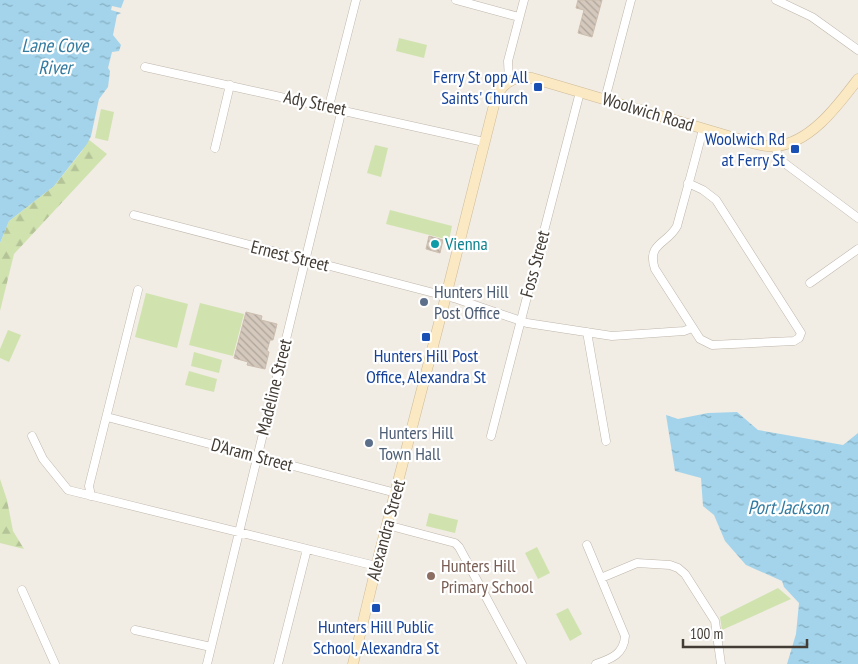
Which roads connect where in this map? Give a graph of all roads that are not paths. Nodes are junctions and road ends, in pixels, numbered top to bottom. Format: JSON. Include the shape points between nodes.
{"nodes":[{"id":1,"x":356,"y":0,"type":"edge"},
{"id":2,"x":456,"y":0,"type":"edge"},
{"id":3,"x":524,"y":0,"type":"edge"},
{"id":4,"x":631,"y":0,"type":"edge"},
{"id":5,"x":776,"y":0,"type":"edge"},
{"id":6,"x":519,"y":17,"type":"junction"},
{"id":7,"x":858,"y":50,"type":"edge"},
{"id":8,"x":145,"y":66,"type":"dead end"},
{"id":9,"x":858,"y":80,"type":"edge"},
{"id":10,"x":509,"y":81,"type":"junction"},
{"id":11,"x":230,"y":85,"type":"junction"},
{"id":12,"x":580,"y":92,"type":"junction"},
{"id":13,"x":605,"y":99,"type":"junction"},
{"id":14,"x":329,"y":106,"type":"junction"},
{"id":15,"x":342,"y":109,"type":"junction"},
{"id":16,"x":703,"y":129,"type":"junction"},
{"id":17,"x":484,"y":142,"type":"junction"},
{"id":18,"x":776,"y":146,"type":"junction"},
{"id":19,"x":214,"y":148,"type":"dead end"},
{"id":20,"x":688,"y":183,"type":"junction"},
{"id":21,"x":134,"y":216,"type":"dead end"},
{"id":22,"x":858,"y":218,"type":"edge"},
{"id":23,"x":858,"y":249,"type":"edge"},
{"id":24,"x":305,"y":260,"type":"junction"},
{"id":25,"x":810,"y":283,"type":"dead end"},
{"id":26,"x":138,"y":290,"type":"dead end"},
{"id":27,"x":446,"y":296,"type":"junction"},
{"id":28,"x":520,"y":320,"type":"junction"},
{"id":29,"x":692,"y":328,"type":"junction"},
{"id":30,"x":587,"y":332,"type":"junction"},
{"id":31,"x":107,"y":417,"type":"junction"},
{"id":32,"x":32,"y":436,"type":"dead end"},
{"id":33,"x":491,"y":436,"type":"dead end"},
{"id":34,"x":606,"y":441,"type":"dead end"},
{"id":35,"x":257,"y":456,"type":"junction"},
{"id":36,"x":396,"y":492,"type":"junction"},
{"id":37,"x":91,"y":496,"type":"junction"},
{"id":38,"x":387,"y":525,"type":"junction"},
{"id":39,"x":239,"y":532,"type":"junction"},
{"id":40,"x":587,"y":545,"type":"dead end"},
{"id":41,"x":307,"y":549,"type":"junction"},
{"id":42,"x":376,"y":566,"type":"junction"},
{"id":43,"x":601,"y":578,"type":"junction"},
{"id":44,"x":22,"y":590,"type":"dead end"},
{"id":45,"x":135,"y":630,"type":"dead end"},
{"id":46,"x":211,"y":647,"type":"junction"},
{"id":47,"x":55,"y":664,"type":"edge"},
{"id":48,"x":207,"y":664,"type":"edge"},
{"id":49,"x":278,"y":664,"type":"edge"},
{"id":50,"x":353,"y":664,"type":"edge"},
{"id":51,"x":522,"y":664,"type":"edge"},
{"id":52,"x":596,"y":664,"type":"edge"},
{"id":53,"x":721,"y":664,"type":"edge"}],
"edges":[{"from":1,"to":14,"type":"street"},
{"from":2,"to":6,"type":"street"},
{"from":3,"to":6,"type":"street"},
{"from":4,"to":13,"type":"street"},
{"from":5,"to":7,"type":"street","via":[[812,17]]},
{"from":6,"to":10,"type":"street","via":[[508,61]]},
{"from":8,"to":11,"type":"street","name":"Ady Street"},
{"from":9,"to":18,"type":"street","name":"Woolwich Road","via":[[822,122],[799,138]]},
{"from":10,"to":12,"type":"street","name":"Woolwich Road","via":[[532,78]]},
{"from":10,"to":17,"type":"street","name":"Alexandra Street","via":[[496,96]]},
{"from":11,"to":14,"type":"street","name":"Ady Street"},
{"from":11,"to":19,"type":"street"},
{"from":12,"to":13,"type":"street","name":"Woolwich Road"},
{"from":12,"to":28,"type":"street","name":"Foss Street"},
{"from":13,"to":16,"type":"street","name":"Woolwich Road"},
{"from":14,"to":15,"type":"street","name":"Ady Street"},
{"from":15,"to":17,"type":"street","name":"Ady Street"},
{"from":15,"to":24,"type":"street","name":"Madeline Street"},
{"from":16,"to":18,"type":"street","name":"Woolwich Road","via":[[760,145]]},
{"from":16,"to":20,"type":"street"},
{"from":17,"to":27,"type":"street","name":"Alexandra Street"},
{"from":18,"to":22,"type":"street","via":[[783,162]]},
{"from":20,"to":29,"type":"street","via":[[677,226],[653,250],[652,256],[655,269]]},
{"from":20,"to":29,"type":"street","via":[[716,200],[801,333],[794,341],[712,346],[700,339]]},
{"from":21,"to":24,"type":"street","name":"Ernest Street"},
{"from":23,"to":25,"type":"street"},
{"from":24,"to":27,"type":"street","name":"Ernest Street"},
{"from":24,"to":35,"type":"street","name":"Madeline Street"},
{"from":26,"to":31,"type":"street"},
{"from":27,"to":28,"type":"street","name":"Ernest Street"},
{"from":27,"to":36,"type":"street","name":"Alexandra Street"},
{"from":28,"to":30,"type":"street","name":"Ernest Street"},
{"from":28,"to":33,"type":"street","name":"Foss Street"},
{"from":29,"to":30,"type":"street","name":"Ernest Street","via":[[612,336]]},
{"from":30,"to":34,"type":"street"},
{"from":31,"to":35,"type":"street","name":"D'Aram Street"},
{"from":31,"to":37,"type":"street","via":[[89,486]]},
{"from":32,"to":37,"type":"street","via":[[42,459],[68,490]]},
{"from":35,"to":36,"type":"street","name":"D'Aram Street"},
{"from":35,"to":39,"type":"street","name":"Madeline Street"},
{"from":36,"to":38,"type":"street","name":"Alexandra Street"},
{"from":37,"to":39,"type":"street"},
{"from":38,"to":42,"type":"street","name":"Alexandra Street"},
{"from":38,"to":51,"type":"street","via":[[455,543],[459,547]]},
{"from":39,"to":41,"type":"street"},
{"from":39,"to":46,"type":"street","name":"Madeline Street"},
{"from":40,"to":43,"type":"street"},
{"from":41,"to":42,"type":"street"},
{"from":41,"to":49,"type":"street"},
{"from":42,"to":50,"type":"street","name":"Alexandra Street"},
{"from":43,"to":52,"type":"street","via":[[625,643],[612,659]]},
{"from":43,"to":53,"type":"street","via":[[637,563],[678,568],[715,621]]},
{"from":44,"to":47,"type":"street"},
{"from":45,"to":46,"type":"street"},
{"from":46,"to":48,"type":"street","name":"Madeline Street"}]}
